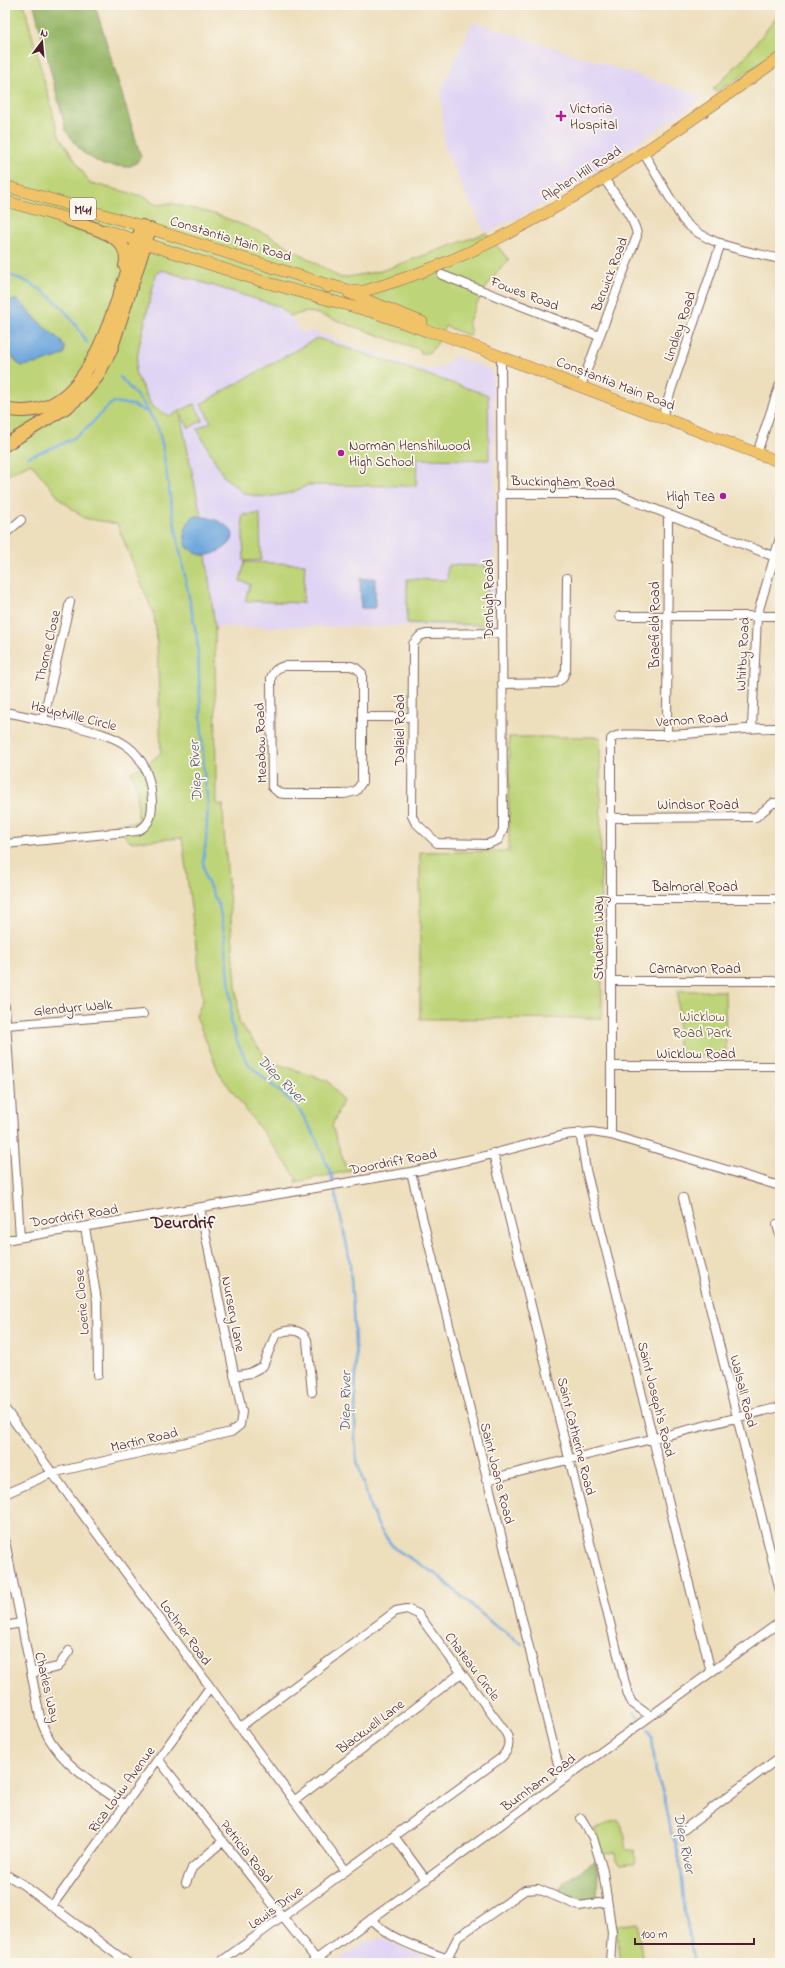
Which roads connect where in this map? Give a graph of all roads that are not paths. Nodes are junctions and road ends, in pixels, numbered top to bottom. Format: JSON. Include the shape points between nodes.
{"nodes":[{"id":1,"x":780,"y":58,"type":"edge"},
{"id":2,"x":643,"y":152,"type":"junction"},
{"id":3,"x":603,"y":177,"type":"junction"},
{"id":4,"x":5,"y":186,"type":"edge"},
{"id":5,"x":5,"y":201,"type":"edge"},
{"id":6,"x":67,"y":219,"type":"junction"},
{"id":7,"x":146,"y":228,"type":"junction"},
{"id":8,"x":142,"y":241,"type":"junction"},
{"id":9,"x":721,"y":244,"type":"junction"},
{"id":10,"x":780,"y":259,"type":"edge"},
{"id":11,"x":442,"y":275,"type":"dead end"},
{"id":12,"x":322,"y":283,"type":"junction"},
{"id":13,"x":382,"y":286,"type":"junction"},
{"id":14,"x":119,"y":296,"type":"junction"},
{"id":15,"x":329,"y":298,"type":"junction"},
{"id":16,"x":365,"y":299,"type":"junction"},
{"id":17,"x":441,"y":334,"type":"junction"},
{"id":18,"x":599,"y":336,"type":"junction"},
{"id":19,"x":501,"y":356,"type":"junction"},
{"id":20,"x":780,"y":384,"type":"edge"},
{"id":21,"x":581,"y":386,"type":"junction"},
{"id":22,"x":5,"y":409,"type":"edge"},
{"id":23,"x":662,"y":417,"type":"junction"},
{"id":24,"x":5,"y":445,"type":"edge"},
{"id":25,"x":757,"y":453,"type":"junction"},
{"id":26,"x":780,"y":462,"type":"edge"},
{"id":27,"x":501,"y":494,"type":"junction"},
{"id":28,"x":668,"y":514,"type":"junction"},
{"id":29,"x":21,"y":520,"type":"dead end"},
{"id":30,"x":5,"y":534,"type":"edge"},
{"id":31,"x":780,"y":538,"type":"edge"},
{"id":32,"x":777,"y":558,"type":"edge"},
{"id":33,"x":567,"y":578,"type":"dead end"},
{"id":34,"x":70,"y":602,"type":"dead end"},
{"id":35,"x":620,"y":616,"type":"dead end"},
{"id":36,"x":667,"y":616,"type":"junction"},
{"id":37,"x":757,"y":616,"type":"junction"},
{"id":38,"x":780,"y":616,"type":"edge"},
{"id":39,"x":501,"y":633,"type":"junction"},
{"id":40,"x":502,"y":684,"type":"junction"},
{"id":41,"x":5,"y":712,"type":"edge"},
{"id":42,"x":363,"y":717,"type":"junction"},
{"id":43,"x":412,"y":717,"type":"junction"},
{"id":44,"x":43,"y":720,"type":"junction"},
{"id":45,"x":752,"y":727,"type":"junction"},
{"id":46,"x":780,"y":728,"type":"edge"},
{"id":47,"x":667,"y":736,"type":"junction"},
{"id":48,"x":610,"y":741,"type":"joint"},
{"id":49,"x":780,"y":803,"type":"edge"},
{"id":50,"x":610,"y":818,"type":"junction"},
{"id":51,"x":498,"y":840,"type":"joint"},
{"id":52,"x":5,"y":844,"type":"edge"},
{"id":53,"x":610,"y":899,"type":"junction"},
{"id":54,"x":780,"y":899,"type":"edge"},
{"id":55,"x":611,"y":981,"type":"junction"},
{"id":56,"x":780,"y":981,"type":"edge"},
{"id":57,"x":5,"y":1006,"type":"edge"},
{"id":58,"x":143,"y":1014,"type":"dead end"},
{"id":59,"x":6,"y":1025,"type":"junction"},
{"id":60,"x":611,"y":1066,"type":"junction"},
{"id":61,"x":780,"y":1066,"type":"edge"},
{"id":62,"x":9,"y":1122,"type":"edge"},
{"id":63,"x":580,"y":1132,"type":"junction"},
{"id":64,"x":611,"y":1135,"type":"junction"},
{"id":65,"x":493,"y":1153,"type":"junction"},
{"id":66,"x":411,"y":1172,"type":"junction"},
{"id":67,"x":780,"y":1186,"type":"edge"},
{"id":68,"x":683,"y":1198,"type":"dead end"},
{"id":69,"x":200,"y":1208,"type":"junction"},
{"id":70,"x":777,"y":1224,"type":"dead end"},
{"id":71,"x":85,"y":1227,"type":"junction"},
{"id":72,"x":780,"y":1236,"type":"edge"},
{"id":73,"x":20,"y":1237,"type":"junction"},
{"id":74,"x":5,"y":1240,"type":"edge"},
{"id":75,"x":98,"y":1375,"type":"dead end"},
{"id":76,"x":234,"y":1376,"type":"junction"},
{"id":77,"x":312,"y":1392,"type":"dead end"},
{"id":78,"x":780,"y":1407,"type":"edge"},
{"id":79,"x":5,"y":1409,"type":"edge"},
{"id":80,"x":737,"y":1418,"type":"junction"},
{"id":81,"x":240,"y":1425,"type":"joint"},
{"id":82,"x":654,"y":1439,"type":"junction"},
{"id":83,"x":570,"y":1460,"type":"junction"},
{"id":84,"x":52,"y":1473,"type":"junction"},
{"id":85,"x":486,"y":1480,"type":"junction"},
{"id":86,"x":5,"y":1494,"type":"edge"},
{"id":87,"x":5,"y":1541,"type":"edge"},
{"id":88,"x":780,"y":1591,"type":"edge"},
{"id":89,"x":780,"y":1622,"type":"edge"},
{"id":90,"x":21,"y":1623,"type":"junction"},
{"id":91,"x":5,"y":1626,"type":"edge"},
{"id":92,"x":69,"y":1651,"type":"dead end"},
{"id":93,"x":711,"y":1672,"type":"junction"},
{"id":94,"x":31,"y":1673,"type":"junction"},
{"id":95,"x":461,"y":1673,"type":"junction"},
{"id":96,"x":210,"y":1687,"type":"junction"},
{"id":97,"x":644,"y":1721,"type":"junction"},
{"id":98,"x":240,"y":1727,"type":"junction"},
{"id":99,"x":780,"y":1757,"type":"edge"},
{"id":100,"x":158,"y":1759,"type":"junction"},
{"id":101,"x":562,"y":1780,"type":"junction"},
{"id":102,"x":294,"y":1800,"type":"junction"},
{"id":103,"x":125,"y":1805,"type":"junction"},
{"id":104,"x":581,"y":1818,"type":"dead end"},
{"id":105,"x":682,"y":1831,"type":"dead end"},
{"id":106,"x":394,"y":1836,"type":"junction"},
{"id":107,"x":223,"y":1841,"type":"junction"},
{"id":108,"x":346,"y":1871,"type":"junction"},
{"id":109,"x":5,"y":1874,"type":"edge"},
{"id":110,"x":426,"y":1880,"type":"junction"},
{"id":111,"x":186,"y":1883,"type":"dead end"},
{"id":112,"x":606,"y":1902,"type":"junction"},
{"id":113,"x":52,"y":1906,"type":"junction"},
{"id":114,"x":283,"y":1917,"type":"junction"},
{"id":115,"x":371,"y":1919,"type":"junction"},
{"id":116,"x":447,"y":1958,"type":"junction"},
{"id":117,"x":313,"y":1961,"type":"edge"},
{"id":118,"x":128,"y":1963,"type":"edge"},
{"id":119,"x":219,"y":1963,"type":"edge"},
{"id":120,"x":458,"y":1963,"type":"edge"},
{"id":121,"x":610,"y":1963,"type":"edge"}],
"edges":[{"from":1,"to":2,"type":"main road","name":"Alphen Hill Road"},
{"from":2,"to":3,"type":"main road","name":"Alphen Hill Road"},
{"from":2,"to":9,"type":"street","via":[[683,220],[697,233]]},
{"from":3,"to":13,"type":"main road","name":"Alphen Hill Road","via":[[493,242]]},
{"from":3,"to":18,"type":"street","name":"Berwick Road","via":[[631,221],[637,236]]},
{"from":4,"to":7,"type":"main road","name":"Constantia Main Road","number":"M41"},
{"from":5,"to":6,"type":"main road","name":"Constantia Main Road","number":"M41"},
{"from":6,"to":8,"type":"main road","name":"Constantia Main Road","number":"M41"},
{"from":6,"to":14,"type":"highway","via":[[116,238],[124,246],[126,262]]},
{"from":7,"to":8,"type":"highway"},
{"from":7,"to":12,"type":"main road","name":"Constantia Main Road","number":"M41"},
{"from":8,"to":14,"type":"highway"},
{"from":8,"to":15,"type":"main road","name":"Constantia Main Road","number":"M41","via":[[261,281]]},
{"from":8,"to":24,"type":"highway","via":[[111,350],[97,377],[83,394],[67,407]]},
{"from":9,"to":10,"type":"street"},
{"from":9,"to":23,"type":"street","name":"Lindley Road"},
{"from":11,"to":18,"type":"street","name":"Fowes Road"},
{"from":12,"to":13,"type":"main road","name":"Alphen Hill Road","via":[[358,291]]},
{"from":12,"to":16,"type":"main road","name":"Constantia Main Road","number":"M41"},
{"from":13,"to":16,"type":"main road","name":"Alphen Hill Road"},
{"from":14,"to":22,"type":"highway","via":[[95,358],[74,387],[61,399],[40,410],[18,412]]},
{"from":15,"to":16,"type":"main road","via":[[352,301]]},
{"from":15,"to":17,"type":"main road","name":"Constantia Main Road","number":"M41","via":[[427,332]]},
{"from":16,"to":17,"type":"main road","name":"Constantia Main Road","number":"M41","via":[[429,325]]},
{"from":17,"to":19,"type":"main road","name":"Constantia Main Road","number":"M41"},
{"from":18,"to":21,"type":"street","name":"Berwick Road"},
{"from":19,"to":21,"type":"main road","name":"Constantia Main Road","number":"M41"},
{"from":19,"to":27,"type":"street","name":"Denbigh Road"},
{"from":20,"to":25,"type":"street"},
{"from":21,"to":23,"type":"main road","name":"Constantia Main Road","number":"M41"},
{"from":23,"to":25,"type":"main road","name":"Constantia Main Road","number":"M41"},
{"from":25,"to":26,"type":"main road","name":"Constantia Main Road","number":"M41"},
{"from":27,"to":28,"type":"street","name":"Buckingham Road","via":[[610,492]]},
{"from":27,"to":39,"type":"street","name":"Denbigh Road"},
{"from":28,"to":32,"type":"street","name":"Buckingham Road"},
{"from":28,"to":36,"type":"street","name":"Braefield Road"},
{"from":29,"to":30,"type":"street"},
{"from":31,"to":32,"type":"street","name":"Whitby Road"},
{"from":32,"to":37,"type":"street","name":"Whitby Road"},
{"from":33,"to":40,"type":"street","via":[[566,670],[563,678],[555,683]]},
{"from":34,"to":44,"type":"street","name":"Thorne Close"},
{"from":35,"to":36,"type":"street"},
{"from":36,"to":37,"type":"street"},
{"from":36,"to":47,"type":"street","name":"Braefield Road"},
{"from":37,"to":38,"type":"street"},
{"from":37,"to":45,"type":"street","name":"Whitby Road"},
{"from":39,"to":40,"type":"street","name":"Denbigh Road"},
{"from":39,"to":43,"type":"street","name":"Dalziel Road","via":[[420,636],[413,644]]},
{"from":40,"to":51,"type":"street","name":"Denbigh Road","via":[[502,830]]},
{"from":41,"to":44,"type":"street","name":"Hauptville Circle"},
{"from":42,"to":42,"type":"street","name":"Meadow Road","via":[[362,782],[356,791],[337,794],[285,794],[275,791],[271,781],[272,678],[278,667],[356,668],[362,673],[363,679]]},
{"from":42,"to":43,"type":"street"},
{"from":43,"to":51,"type":"street","name":"Dalziel Road","via":[[412,816],[415,822],[433,841],[442,845],[488,844]]},
{"from":44,"to":52,"type":"street","name":"Hauptville Circle","via":[[109,735],[124,743],[136,754],[150,781],[151,818],[147,825],[133,831]]},
{"from":45,"to":46,"type":"street","name":"Vernon Road"},
{"from":45,"to":47,"type":"street","name":"Vernon Road"},
{"from":47,"to":48,"type":"street","name":"Vernon Road","via":[[615,736]]},
{"from":48,"to":50,"type":"street","name":"Students Way"},
{"from":49,"to":50,"type":"street","name":"Windsor Road","via":[[773,803],[756,817]]},
{"from":50,"to":53,"type":"street","name":"Students Way"},
{"from":53,"to":54,"type":"street","name":"Balmoral Road"},
{"from":53,"to":55,"type":"street","name":"Students Way"},
{"from":55,"to":56,"type":"street","name":"Carnarvon Road"},
{"from":55,"to":60,"type":"street","name":"Students Way"},
{"from":57,"to":59,"type":"street"},
{"from":58,"to":59,"type":"street","name":"Glendyrr Walk"},
{"from":59,"to":62,"type":"street"},
{"from":60,"to":61,"type":"street","name":"Wicklow Road"},
{"from":60,"to":64,"type":"street","name":"Students Way"},
{"from":62,"to":73,"type":"street"},
{"from":63,"to":64,"type":"street","name":"Doordrift Road"},
{"from":63,"to":65,"type":"street","name":"Doordrift Road"},
{"from":63,"to":82,"type":"street","name":"Saint Joseph's Road","via":[[586,1170]]},
{"from":64,"to":67,"type":"street","name":"Doordrift Road"},
{"from":65,"to":66,"type":"street","name":"Doordrift Road"},
{"from":65,"to":83,"type":"street","name":"Saint Catherine Road"},
{"from":66,"to":69,"type":"street","name":"Doordrift Road"},
{"from":66,"to":85,"type":"street","name":"Saint Joans Road"},
{"from":68,"to":80,"type":"street","name":"Walsall Road"},
{"from":69,"to":71,"type":"street","name":"Doordrift Road"},
{"from":69,"to":76,"type":"street","name":"Nursery Lane"},
{"from":70,"to":72,"type":"street"},
{"from":71,"to":73,"type":"street","name":"Doordrift Road"},
{"from":71,"to":75,"type":"street","name":"Loerie Close","via":[[97,1301]]},
{"from":73,"to":74,"type":"street","name":"Doordrift Road"},
{"from":76,"to":77,"type":"street","via":[[257,1370],[266,1361],[275,1336],[283,1331],[297,1331],[303,1333],[307,1340]]},
{"from":76,"to":81,"type":"street","name":"Nursery Lane","via":[[242,1412]]},
{"from":78,"to":80,"type":"street"},
{"from":79,"to":84,"type":"street","name":"Lochner Road"},
{"from":80,"to":82,"type":"street"},
{"from":80,"to":88,"type":"street","name":"Walsall Road"},
{"from":81,"to":84,"type":"street","name":"Martin Road","via":[[231,1432]]},
{"from":82,"to":83,"type":"street"},
{"from":82,"to":93,"type":"street","name":"Saint Joseph's Road"},
{"from":83,"to":85,"type":"street"},
{"from":83,"to":97,"type":"street","name":"Saint Catherine Road","via":[[628,1696]]},
{"from":84,"to":86,"type":"street"},
{"from":84,"to":96,"type":"street","name":"Lochner Road"},
{"from":85,"to":101,"type":"street","name":"Saint Joans Road"},
{"from":87,"to":90,"type":"street","name":"Charles Way"},
{"from":89,"to":93,"type":"street","name":"Burnham Road"},
{"from":90,"to":91,"type":"street"},
{"from":90,"to":94,"type":"street","name":"Charles Way"},
{"from":92,"to":94,"type":"street","via":[[58,1667]]},
{"from":93,"to":97,"type":"street","name":"Burnham Road"},
{"from":94,"to":103,"type":"street","name":"Charles Way","via":[[41,1722],[52,1744],[72,1767]]},
{"from":95,"to":98,"type":"street","name":"Chateau Circle","via":[[418,1614],[411,1609],[399,1609]]},
{"from":95,"to":102,"type":"street","name":"Blackwell Lane"},
{"from":95,"to":106,"type":"street","name":"Chateau Circle","via":[[506,1732],[506,1751],[501,1758]]},
{"from":96,"to":98,"type":"street","name":"Lochner Road"},
{"from":96,"to":100,"type":"street","name":"Rica Louw Avenue"},
{"from":97,"to":101,"type":"street","name":"Burnham Road"},
{"from":98,"to":102,"type":"street","name":"Lochner Road"},
{"from":99,"to":105,"type":"street"},
{"from":100,"to":103,"type":"street","name":"Rica Louw Avenue"},
{"from":100,"to":107,"type":"street","name":"Petricia Road"},
{"from":101,"to":110,"type":"street","name":"Burnham Road"},
{"from":102,"to":108,"type":"street","name":"Lochner Road"},
{"from":103,"to":113,"type":"street","name":"Rica Louw Avenue"},
{"from":104,"to":112,"type":"street","via":[[593,1838],[599,1855]]},
{"from":106,"to":108,"type":"street","name":"Chateau Circle"},
{"from":106,"to":110,"type":"street"},
{"from":107,"to":111,"type":"street","via":[[192,1868]]},
{"from":107,"to":114,"type":"street","name":"Petricia Road"},
{"from":108,"to":114,"type":"street","name":"Lewis Drive"},
{"from":109,"to":113,"type":"street"},
{"from":110,"to":115,"type":"street","name":"Burnham Road"},
{"from":112,"to":116,"type":"street","via":[[579,1906],[538,1889],[525,1890],[458,1937]]},
{"from":112,"to":121,"type":"street","via":[[612,1933]]},
{"from":113,"to":118,"type":"street"},
{"from":114,"to":117,"type":"street","name":"Petricia Road"},
{"from":114,"to":119,"type":"street","name":"Lewis Drive"},
{"from":115,"to":116,"type":"street","via":[[390,1935]]},
{"from":115,"to":117,"type":"street","name":"Burnham Road"},
{"from":116,"to":120,"type":"street"}]}
